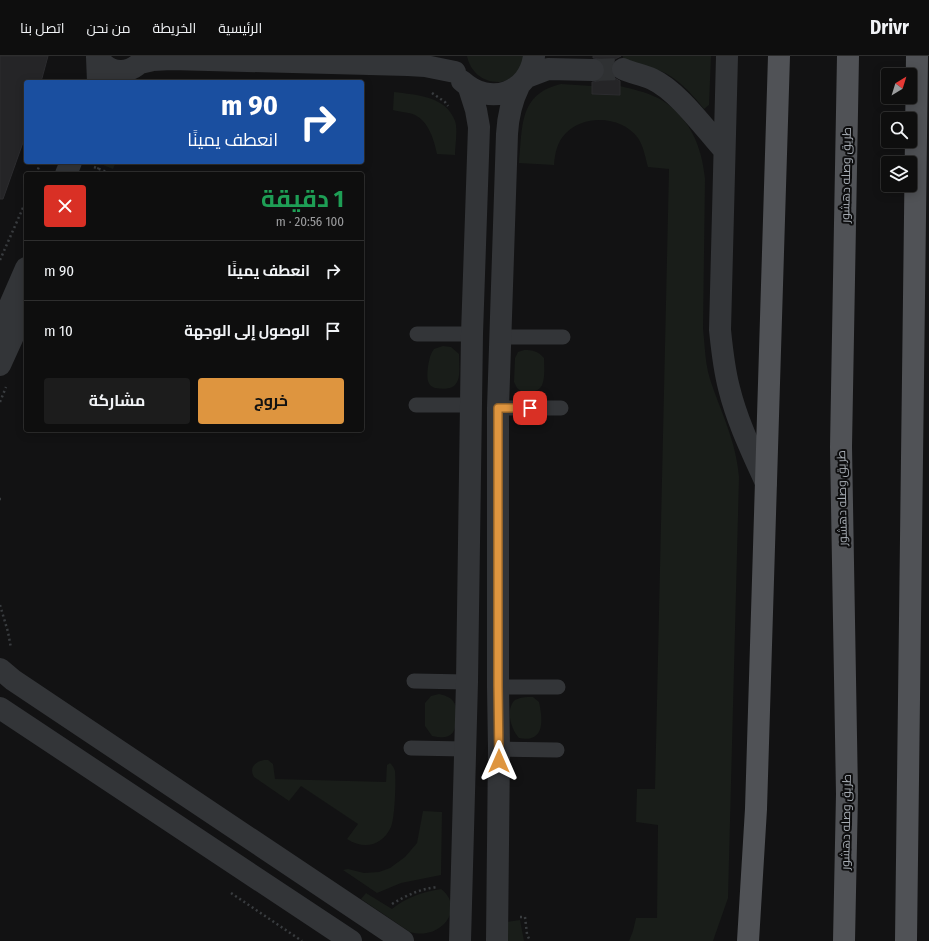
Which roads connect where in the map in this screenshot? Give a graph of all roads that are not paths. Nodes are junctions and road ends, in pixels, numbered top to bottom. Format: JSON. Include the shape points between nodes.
{"nodes":[{"id":1,"x":97,"y":56,"type":"edge"},
{"id":2,"x":534,"y":56,"type":"edge"},
{"id":3,"x":727,"y":56,"type":"edge"},
{"id":4,"x":779,"y":56,"type":"edge"},
{"id":5,"x":848,"y":56,"type":"edge"},
{"id":6,"x":917,"y":56,"type":"edge"},
{"id":7,"x":453,"y":64,"type":"edge"},
{"id":8,"x":135,"y":68,"type":"edge"},
{"id":9,"x":623,"y":69,"type":"tunnel mouth"},
{"id":10,"x":593,"y":70,"type":"tunnel mouth"},
{"id":11,"x":98,"y":80,"type":"edge"},
{"id":12,"x":523,"y":82,"type":"junction"},
{"id":13,"x":470,"y":88,"type":"junction"},
{"id":14,"x":724,"y":150,"type":"junction"},
{"id":15,"x":88,"y":167,"type":"edge"},
{"id":16,"x":72,"y":172,"type":"edge"},
{"id":17,"x":24,"y":273,"type":"edge"},
{"id":18,"x":24,"y":311,"type":"edge"},
{"id":19,"x":0,"y":328,"type":"edge"},
{"id":20,"x":417,"y":334,"type":"dead end"},
{"id":21,"x":472,"y":334,"type":"junction"},
{"id":22,"x":500,"y":337,"type":"junction"},
{"id":23,"x":562,"y":337,"type":"dead end"},
{"id":24,"x":0,"y":365,"type":"edge"},
{"id":25,"x":416,"y":405,"type":"dead end"},
{"id":26,"x":470,"y":405,"type":"junction"},
{"id":27,"x":498,"y":408,"type":"junction"},
{"id":28,"x":561,"y":408,"type":"dead end"},
{"id":29,"x":766,"y":484,"type":"junction"},
{"id":30,"x":0,"y":669,"type":"edge"},
{"id":31,"x":414,"y":681,"type":"dead end"},
{"id":32,"x":468,"y":682,"type":"junction"},
{"id":33,"x":498,"y":686,"type":"junction"},
{"id":34,"x":558,"y":687,"type":"dead end"},
{"id":35,"x":0,"y":708,"type":"edge"},
{"id":36,"x":411,"y":748,"type":"dead end"},
{"id":37,"x":465,"y":749,"type":"junction"},
{"id":38,"x":499,"y":749,"type":"junction"},
{"id":39,"x":557,"y":750,"type":"dead end"},
{"id":40,"x":351,"y":941,"type":"edge"},
{"id":41,"x":403,"y":941,"type":"edge"},
{"id":42,"x":460,"y":941,"type":"edge"},
{"id":43,"x":497,"y":941,"type":"edge"},
{"id":44,"x":748,"y":941,"type":"edge"},
{"id":45,"x":844,"y":941,"type":"edge"},
{"id":46,"x":906,"y":941,"type":"edge"}],
"edges":[{"from":1,"to":8,"type":"street","via":[[111,69],[121,71]]},
{"from":1,"to":11,"type":"street"},
{"from":2,"to":12,"type":"street","via":[[533,65]]},
{"from":3,"to":14,"type":"street"},
{"from":4,"to":29,"type":"main road"},
{"from":5,"to":45,"type":"main road","name":"طريق وصله دهشور","via":[[841,447],[847,794]]},
{"from":6,"to":46,"type":"main road"},
{"from":7,"to":8,"type":"street","via":[[425,66],[171,59],[153,60]]},
{"from":7,"to":13,"type":"street","via":[[462,81]]},
{"from":9,"to":14,"type":"street","via":[[652,79],[667,88]]},
{"from":10,"to":12,"type":"street","via":[[548,69]]},
{"from":12,"to":13,"type":"street","via":[[507,92],[494,95]]},
{"from":12,"to":22,"type":"street","via":[[508,115]]},
{"from":13,"to":21,"type":"street","via":[[479,127]]},
{"from":14,"to":29,"type":"street","via":[[720,330],[723,362],[741,426]]},
{"from":15,"to":16,"type":"street"},
{"from":17,"to":19,"type":"street"},
{"from":18,"to":24,"type":"street"},
{"from":20,"to":21,"type":"lane"},
{"from":21,"to":26,"type":"street"},
{"from":22,"to":23,"type":"lane"},
{"from":22,"to":27,"type":"street"},
{"from":25,"to":26,"type":"lane"},
{"from":26,"to":32,"type":"street"},
{"from":27,"to":28,"type":"lane"},
{"from":27,"to":33,"type":"street"},
{"from":29,"to":44,"type":"main road","via":[[756,809]]},
{"from":30,"to":41,"type":"street"},
{"from":31,"to":32,"type":"lane"},
{"from":32,"to":37,"type":"street"},
{"from":33,"to":34,"type":"lane"},
{"from":33,"to":38,"type":"street"},
{"from":35,"to":40,"type":"street"},
{"from":36,"to":37,"type":"lane"},
{"from":37,"to":42,"type":"street"},
{"from":38,"to":39,"type":"lane"},
{"from":38,"to":43,"type":"street"}]}
